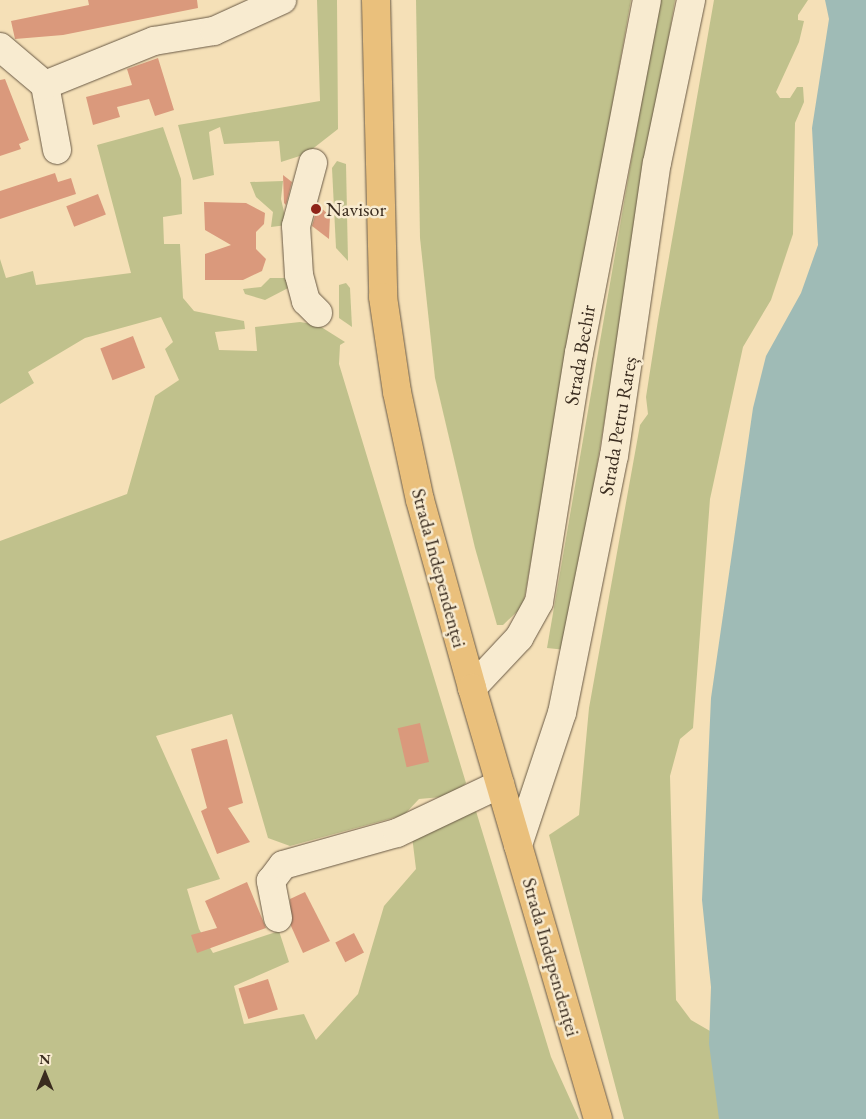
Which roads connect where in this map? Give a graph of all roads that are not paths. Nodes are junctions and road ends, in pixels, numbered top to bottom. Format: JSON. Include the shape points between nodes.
{"nodes":[{"id":1,"x":282,"y":0,"type":"edge"},
{"id":2,"x":376,"y":0,"type":"edge"},
{"id":3,"x":646,"y":0,"type":"edge"},
{"id":4,"x":691,"y":0,"type":"edge"},
{"id":5,"x":0,"y":47,"type":"edge"},
{"id":6,"x":45,"y":85,"type":"junction"},
{"id":7,"x":57,"y":150,"type":"dead end"},
{"id":8,"x":313,"y":163,"type":"dead end"},
{"id":9,"x":318,"y":313,"type":"dead end"},
{"id":10,"x":472,"y":688,"type":"junction"},
{"id":11,"x":500,"y":784,"type":"junction"},
{"id":12,"x":518,"y":845,"type":"junction"},
{"id":13,"x":278,"y":918,"type":"dead end"},
{"id":14,"x":598,"y":1119,"type":"edge"}],
"edges":[{"from":1,"to":6,"type":"street","via":[[214,31],[154,41]]},
{"from":2,"to":10,"type":"main road","name":"Strada Independenței","via":[[383,297],[420,500]]},
{"from":3,"to":10,"type":"street","name":"Strada Bechir","via":[[579,354],[539,602],[519,638]]},
{"from":4,"to":12,"type":"street","name":"Strada Petru Rareș","via":[[657,163],[614,456],[564,703]]},
{"from":5,"to":6,"type":"street"},
{"from":6,"to":7,"type":"street"},
{"from":8,"to":9,"type":"street","via":[[296,226],[299,275],[306,301]]},
{"from":10,"to":11,"type":"main road","name":"Strada Independenței"},
{"from":11,"to":12,"type":"main road","name":"Strada Independenței"},
{"from":11,"to":13,"type":"street","via":[[397,833],[284,865],[271,881]]},
{"from":12,"to":14,"type":"main road","name":"Strada Independenței"}]}
